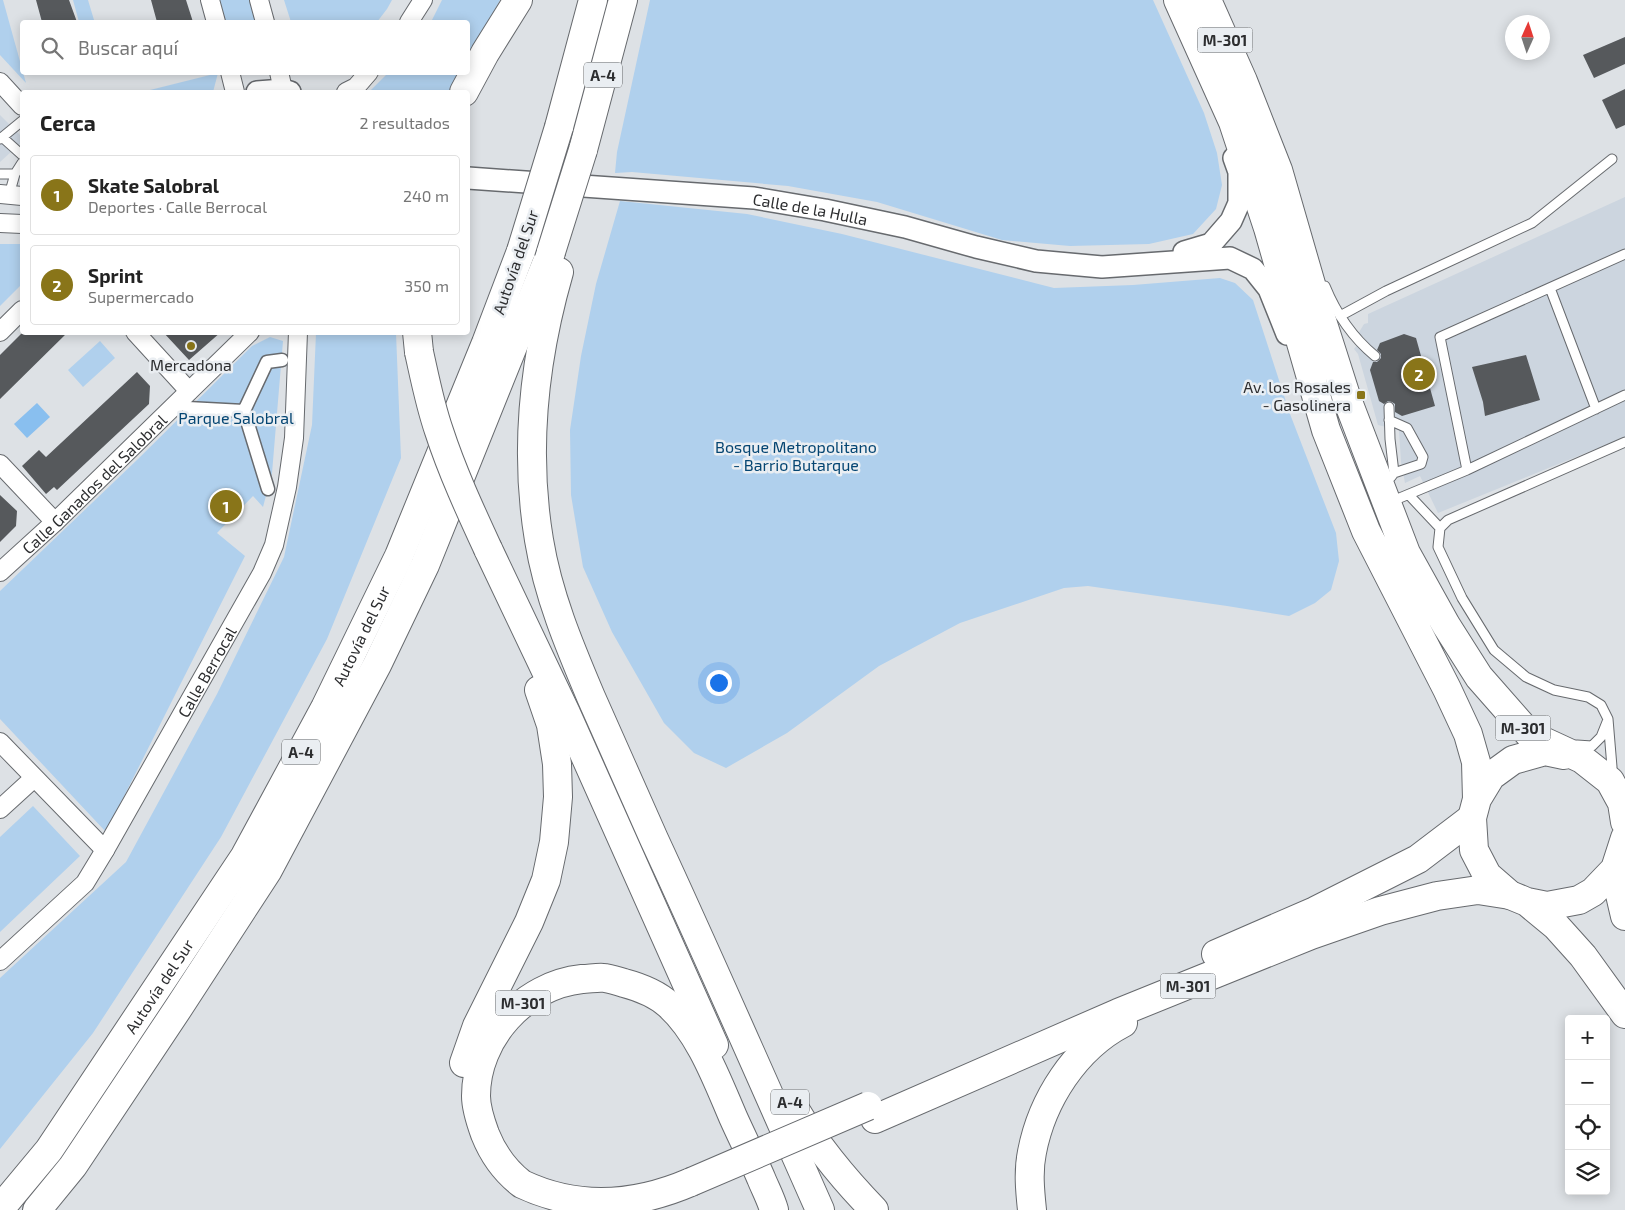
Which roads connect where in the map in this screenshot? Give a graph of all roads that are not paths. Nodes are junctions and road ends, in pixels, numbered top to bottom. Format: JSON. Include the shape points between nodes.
{"nodes":[{"id":1,"x":210,"y":0,"type":"edge"},
{"id":2,"x":259,"y":0,"type":"edge"},
{"id":3,"x":423,"y":0,"type":"edge"},
{"id":4,"x":518,"y":0,"type":"edge"},
{"id":5,"x":593,"y":0,"type":"edge"},
{"id":6,"x":623,"y":0,"type":"edge"},
{"id":7,"x":1178,"y":0,"type":"edge"},
{"id":8,"x":1207,"y":0,"type":"edge"},
{"id":9,"x":215,"y":20,"type":"edge"},
{"id":10,"x":264,"y":20,"type":"edge"},
{"id":11,"x":410,"y":20,"type":"edge"},
{"id":12,"x":231,"y":75,"type":"edge"},
{"id":13,"x":366,"y":75,"type":"edge"},
{"id":14,"x":284,"y":85,"type":"edge"},
{"id":15,"x":3,"y":90,"type":"edge"},
{"id":16,"x":234,"y":90,"type":"edge"},
{"id":17,"x":265,"y":90,"type":"edge"},
{"id":18,"x":350,"y":90,"type":"edge"},
{"id":19,"x":465,"y":90,"type":"edge"},
{"id":20,"x":20,"y":104,"type":"edge"},
{"id":21,"x":20,"y":123,"type":"edge"},
{"id":22,"x":1,"y":138,"type":"edge"},
{"id":23,"x":20,"y":153,"type":"edge"},
{"id":24,"x":1612,"y":159,"type":"dead end"},
{"id":25,"x":20,"y":166,"type":"edge"},
{"id":26,"x":1278,"y":170,"type":"junction"},
{"id":27,"x":0,"y":174,"type":"edge"},
{"id":28,"x":15,"y":174,"type":"junction"},
{"id":29,"x":470,"y":178,"type":"edge"},
{"id":30,"x":10,"y":195,"type":"edge"},
{"id":31,"x":0,"y":223,"type":"edge"},
{"id":32,"x":20,"y":224,"type":"edge"},
{"id":33,"x":1625,"y":254,"type":"edge"},
{"id":34,"x":557,"y":256,"type":"junction"},
{"id":35,"x":1314,"y":260,"type":"dead end"},
{"id":36,"x":1147,"y":262,"type":"junction"},
{"id":37,"x":1322,"y":278,"type":"dead end"},
{"id":38,"x":1550,"y":288,"type":"junction"},
{"id":39,"x":20,"y":312,"type":"edge"},
{"id":40,"x":1340,"y":316,"type":"junction"},
{"id":41,"x":0,"y":332,"type":"edge"},
{"id":42,"x":138,"y":335,"type":"edge"},
{"id":43,"x":247,"y":335,"type":"edge"},
{"id":44,"x":298,"y":335,"type":"edge"},
{"id":45,"x":418,"y":342,"type":"edge"},
{"id":46,"x":1374,"y":356,"type":"dead end"},
{"id":47,"x":282,"y":360,"type":"dead end"},
{"id":48,"x":189,"y":390,"type":"junction"},
{"id":49,"x":1625,"y":395,"type":"edge"},
{"id":50,"x":1389,"y":407,"type":"dead end"},
{"id":51,"x":188,"y":408,"type":"dead end"},
{"id":52,"x":1596,"y":409,"type":"junction"},
{"id":53,"x":244,"y":411,"type":"junction"},
{"id":54,"x":1389,"y":420,"type":"junction"},
{"id":55,"x":1326,"y":430,"type":"junction"},
{"id":56,"x":1625,"y":442,"type":"edge"},
{"id":57,"x":0,"y":464,"type":"edge"},
{"id":58,"x":1468,"y":470,"type":"junction"},
{"id":59,"x":268,"y":489,"type":"dead end"},
{"id":60,"x":1393,"y":490,"type":"junction"},
{"id":61,"x":55,"y":522,"type":"junction"},
{"id":62,"x":1440,"y":528,"type":"junction"},
{"id":63,"x":491,"y":556,"type":"junction"},
{"id":64,"x":0,"y":572,"type":"edge"},
{"id":65,"x":1608,"y":719,"type":"junction"},
{"id":66,"x":0,"y":742,"type":"edge"},
{"id":67,"x":1558,"y":748,"type":"junction"},
{"id":68,"x":1582,"y":759,"type":"junction"},
{"id":69,"x":34,"y":778,"type":"junction"},
{"id":70,"x":1610,"y":781,"type":"junction"},
{"id":71,"x":0,"y":809,"type":"edge"},
{"id":72,"x":1474,"y":809,"type":"junction"},
{"id":73,"x":1625,"y":822,"type":"edge"},
{"id":74,"x":1625,"y":840,"type":"edge"},
{"id":75,"x":105,"y":850,"type":"junction"},
{"id":76,"x":1518,"y":899,"type":"junction"},
{"id":77,"x":1625,"y":916,"type":"edge"},
{"id":78,"x":0,"y":961,"type":"edge"},
{"id":79,"x":1202,"y":980,"type":"junction"},
{"id":80,"x":720,"y":983,"type":"junction"},
{"id":81,"x":1625,"y":1014,"type":"edge"},
{"id":82,"x":872,"y":1112,"type":"junction"},
{"id":83,"x":695,"y":1188,"type":"junction"},
{"id":84,"x":0,"y":1209,"type":"edge"},
{"id":85,"x":785,"y":1209,"type":"edge"},
{"id":86,"x":37,"y":1210,"type":"edge"},
{"id":87,"x":534,"y":1210,"type":"edge"},
{"id":88,"x":660,"y":1210,"type":"edge"},
{"id":89,"x":820,"y":1210,"type":"edge"},
{"id":90,"x":874,"y":1210,"type":"edge"},
{"id":91,"x":1032,"y":1210,"type":"edge"}],
"edges":[{"from":1,"to":9,"type":"street"},
{"from":2,"to":10,"type":"street"},
{"from":3,"to":11,"type":"street"},
{"from":4,"to":19,"type":"highway"},
{"from":5,"to":84,"type":"highway","name":"Autovía del Sur","number":"A-4","bridge":true,"via":[[521,250],[400,556],[325,708],[249,848],[49,1150]]},
{"from":6,"to":34,"type":"highway","name":"Autovía del Sur","number":"A-4","bridge":true},
{"from":7,"to":36,"type":"street","via":[[1239,172],[1239,203],[1231,221],[1211,244]]},
{"from":7,"to":55,"type":"highway","number":"M-301","via":[[1233,122],[1268,228]]},
{"from":8,"to":26,"type":"highway","number":"M-301"},
{"from":12,"to":16,"type":"street"},
{"from":13,"to":18,"type":"street"},
{"from":14,"to":17,"type":"street"},
{"from":15,"to":20,"type":"street"},
{"from":21,"to":22,"type":"lane"},
{"from":22,"to":23,"type":"lane"},
{"from":24,"to":40,"type":"lane","via":[[1532,223]]},
{"from":25,"to":28,"type":"lane"},
{"from":26,"to":35,"type":"lane"},
{"from":26,"to":60,"type":"highway","number":"M-301","via":[[1341,380]]},
{"from":27,"to":28,"type":"lane"},
{"from":28,"to":30,"type":"lane"},
{"from":29,"to":36,"type":"street","name":"Calle de la Hulla","via":[[754,198],[887,223],[1036,262],[1102,267]]},
{"from":31,"to":32,"type":"street"},
{"from":33,"to":38,"type":"lane"},
{"from":34,"to":80,"type":"highway","via":[[534,390],[532,429],[534,504],[546,578],[564,633],[622,768]]},
{"from":34,"to":86,"type":"highway","name":"Autovía del Sur","number":"A-4","via":[[425,565],[377,665],[268,870],[78,1158]]},
{"from":36,"to":55,"type":"street","via":[[1230,258],[1252,270],[1269,289]]},
{"from":37,"to":40,"type":"lane","via":[[1332,305]]},
{"from":38,"to":52,"type":"lane"},
{"from":38,"to":58,"type":"lane","via":[[1440,337]]},
{"from":39,"to":41,"type":"street"},
{"from":40,"to":46,"type":"lane","via":[[1359,343]]},
{"from":42,"to":48,"type":"street"},
{"from":43,"to":48,"type":"street","name":"Calle Ganados del Salobral"},
{"from":44,"to":75,"type":"street","name":"Calle Berrocal","via":[[294,438],[288,486],[274,545],[262,573]]},
{"from":45,"to":63,"type":"highway","bridge":true,"via":[[438,431]]},
{"from":47,"to":53,"type":"street","via":[[267,362]]},
{"from":48,"to":61,"type":"street","name":"Calle Ganados del Salobral"},
{"from":49,"to":52,"type":"lane"},
{"from":50,"to":54,"type":"lane"},
{"from":51,"to":53,"type":"street"},
{"from":52,"to":58,"type":"lane"},
{"from":53,"to":59,"type":"street"},
{"from":54,"to":60,"type":"lane"},
{"from":54,"to":60,"type":"lane","via":[[1407,428],[1423,457],[1421,464]]},
{"from":55,"to":72,"type":"highway","number":"M-301","via":[[1366,531],[1468,734],[1476,762]]},
{"from":56,"to":62,"type":"lane","via":[[1448,520]]},
{"from":57,"to":61,"type":"street"},
{"from":58,"to":60,"type":"lane"},
{"from":60,"to":62,"type":"lane"},
{"from":60,"to":67,"type":"highway","number":"M-301","via":[[1406,553],[1478,677],[1530,735]]},
{"from":61,"to":64,"type":"street","name":"Calle Ganados del Salobral"},
{"from":62,"to":65,"type":"lane","via":[[1438,546],[1462,598],[1494,650],[1526,677],[1554,690],[1588,698],[1601,706]]},
{"from":63,"to":85,"type":"highway","via":[[565,711]]},
{"from":63,"to":87,"type":"highway","number":"M-301","via":[[503,604],[551,725],[558,797],[546,880],[529,922],[477,1026],[463,1067],[460,1095],[463,1122],[486,1171],[508,1194]]},
{"from":65,"to":67,"type":"lane","via":[[1601,737],[1592,746],[1570,742]]},
{"from":65,"to":70,"type":"lane"},
{"from":66,"to":69,"type":"street"},
{"from":67,"to":68,"type":"highway","number":"M-301"},
{"from":68,"to":70,"type":"highway","number":"M-301"},
{"from":68,"to":72,"type":"highway","number":"M-301","via":[[1546,751],[1513,760],[1491,776]]},
{"from":69,"to":71,"type":"street"},
{"from":69,"to":75,"type":"street"},
{"from":70,"to":73,"type":"highway","number":"M-301","via":[[1622,803]]},
{"from":72,"to":76,"type":"highway","number":"M-301","via":[[1474,850],[1487,875]]},
{"from":72,"to":82,"type":"highway","number":"M-301","via":[[1418,859],[1315,911]]},
{"from":74,"to":76,"type":"highway","number":"M-301","via":[[1614,869],[1593,892],[1579,900],[1547,906]]},
{"from":74,"to":77,"type":"highway","number":"M-301","via":[[1618,886]]},
{"from":75,"to":78,"type":"street","name":"Calle Berrocal","via":[[85,883]]},
{"from":76,"to":79,"type":"highway","number":"M-301","via":[[1478,890],[1438,896],[1380,911],[1311,935]]},
{"from":76,"to":81,"type":"highway","number":"M-301","via":[[1556,926],[1583,956]]},
{"from":79,"to":82,"type":"highway","number":"M-301"},
{"from":79,"to":91,"type":"highway","number":"M-301","via":[[1118,1026],[1074,1062],[1042,1115],[1032,1153]]},
{"from":80,"to":89,"type":"highway"},
{"from":80,"to":90,"type":"highway","number":"A-4","via":[[813,1139]]},
{"from":82,"to":83,"type":"highway","number":"M-301","bridge":true},
{"from":83,"to":85,"type":"highway","number":"M-301","via":[[598,1210],[566,1207],[536,1194],[511,1176],[491,1150],[481,1124],[476,1097],[479,1069],[490,1041],[504,1021],[540,990],[569,981],[603,978],[639,987],[669,1005],[709,1062]]},
{"from":83,"to":88,"type":"highway","number":"M-301"}]}
